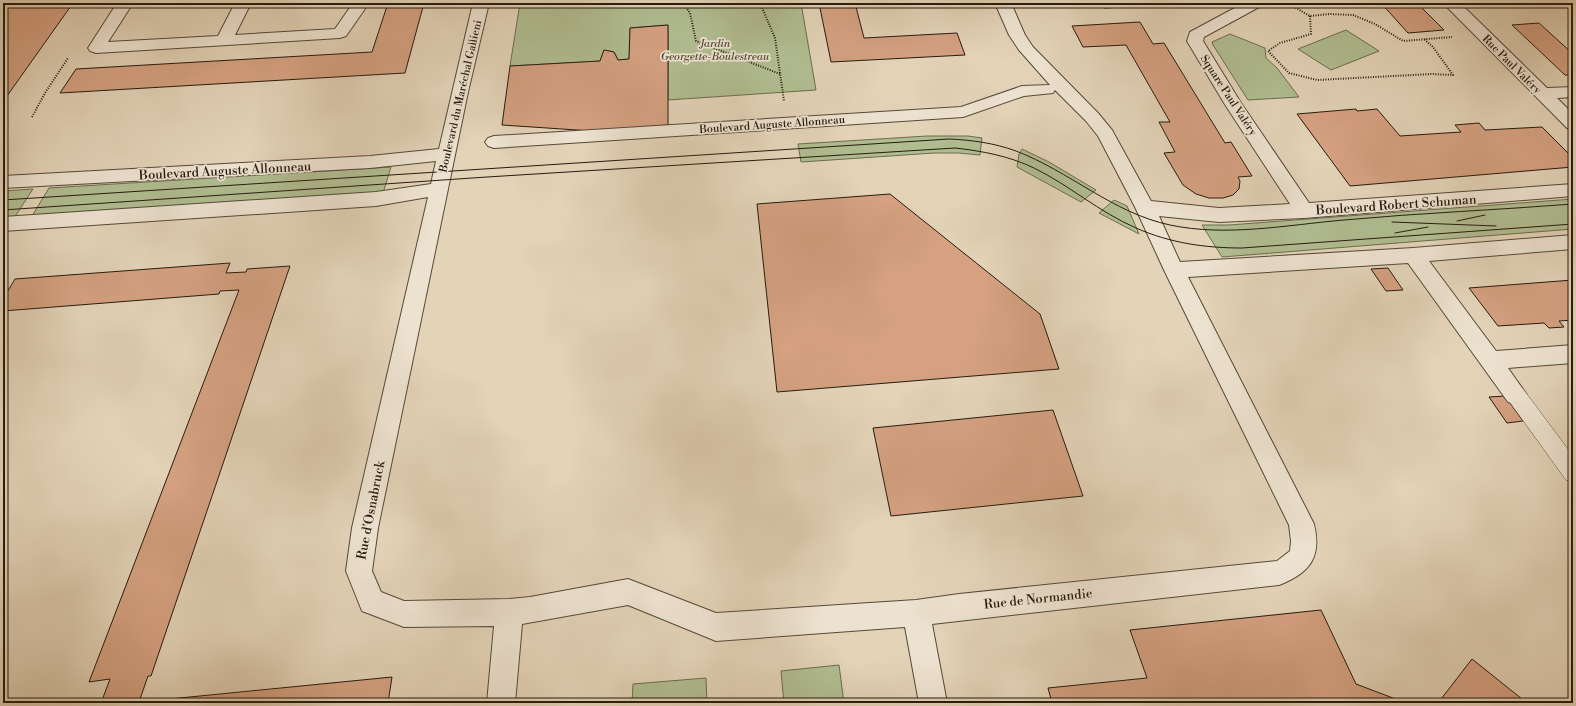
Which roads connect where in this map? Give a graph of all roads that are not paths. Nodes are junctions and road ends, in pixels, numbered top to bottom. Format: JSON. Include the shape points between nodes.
{"nodes":[{"id":1,"x":125,"y":3,"type":"edge"},
{"id":2,"x":244,"y":3,"type":"edge"},
{"id":3,"x":361,"y":3,"type":"edge"},
{"id":4,"x":481,"y":3,"type":"edge"},
{"id":5,"x":1003,"y":3,"type":"edge"},
{"id":6,"x":1256,"y":3,"type":"edge"},
{"id":7,"x":1451,"y":3,"type":"edge"},
{"id":8,"x":224,"y":40,"type":"junction"},
{"id":9,"x":1053,"y":87,"type":"junction"},
{"id":10,"x":1573,"y":92,"type":"edge"},
{"id":11,"x":1542,"y":94,"type":"junction"},
{"id":12,"x":1573,"y":124,"type":"edge"},
{"id":13,"x":494,"y":142,"type":"dead end"},
{"id":14,"x":446,"y":154,"type":"junction"},
{"id":15,"x":3,"y":182,"type":"edge"},
{"id":16,"x":439,"y":190,"type":"junction"},
{"id":17,"x":1573,"y":190,"type":"edge"},
{"id":18,"x":1145,"y":207,"type":"junction"},
{"id":19,"x":1304,"y":211,"type":"junction"},
{"id":20,"x":3,"y":224,"type":"edge"},
{"id":21,"x":1573,"y":242,"type":"edge"},
{"id":22,"x":1413,"y":255,"type":"junction"},
{"id":23,"x":1174,"y":270,"type":"junction"},
{"id":24,"x":1573,"y":354,"type":"edge"},
{"id":25,"x":1490,"y":360,"type":"junction"},
{"id":26,"x":1516,"y":395,"type":"joint"},
{"id":27,"x":1573,"y":473,"type":"edge"},
{"id":28,"x":509,"y":612,"type":"junction"},
{"id":29,"x":916,"y":613,"type":"junction"},
{"id":30,"x":501,"y":703,"type":"edge"},
{"id":31,"x":933,"y":703,"type":"edge"}],
"edges":[{"from":1,"to":8,"type":"street","via":[[96,48]]},
{"from":2,"to":8,"type":"street"},
{"from":3,"to":8,"type":"street","via":[[340,33]]},
{"from":4,"to":14,"type":"street","name":"Boulevard du Maréchal Gallieni"},
{"from":5,"to":9,"type":"street","name":"Rue de Normandie","via":[[1017,35]]},
{"from":6,"to":19,"type":"street","name":"Square Paul Valéry","via":[[1196,35],[1195,41]]},
{"from":7,"to":11,"type":"street","name":"Rue Paul Valéry"},
{"from":9,"to":13,"type":"street","name":"Boulevard Auguste Allonneau","via":[[1022,91],[963,112]]},
{"from":9,"to":18,"type":"street","name":"Rue de Normandie","via":[[1092,117],[1106,134]]},
{"from":10,"to":11,"type":"street"},
{"from":11,"to":12,"type":"street","name":"Rue Paul Valéry"},
{"from":14,"to":15,"type":"street","name":"Boulevard Auguste Allonneau","via":[[370,162]]},
{"from":14,"to":16,"type":"street","name":"Boulevard du Maréchal Gallieni"},
{"from":16,"to":20,"type":"street","via":[[376,199]]},
{"from":16,"to":28,"type":"street","name":"Rue d'Osnabruck","via":[[365,528],[359,571],[371,602],[404,614]]},
{"from":17,"to":19,"type":"street","name":"Boulevard Robert Schuman"},
{"from":18,"to":19,"type":"street","name":"Boulevard Robert Schuman","via":[[1219,215]]},
{"from":18,"to":23,"type":"street","name":"Rue de Normandie"},
{"from":21,"to":22,"type":"street"},
{"from":22,"to":23,"type":"street"},
{"from":22,"to":25,"type":"street"},
{"from":23,"to":29,"type":"street","name":"Rue de Normandie","via":[[1302,524],[1305,548],[1301,558],[1292,567],[1279,573]]},
{"from":24,"to":25,"type":"street"},
{"from":25,"to":26,"type":"street"},
{"from":26,"to":27,"type":"lane"},
{"from":28,"to":29,"type":"street","name":"Rue de Normandie","via":[[628,592],[716,627]]},
{"from":28,"to":30,"type":"street"},
{"from":29,"to":31,"type":"street"}]}
